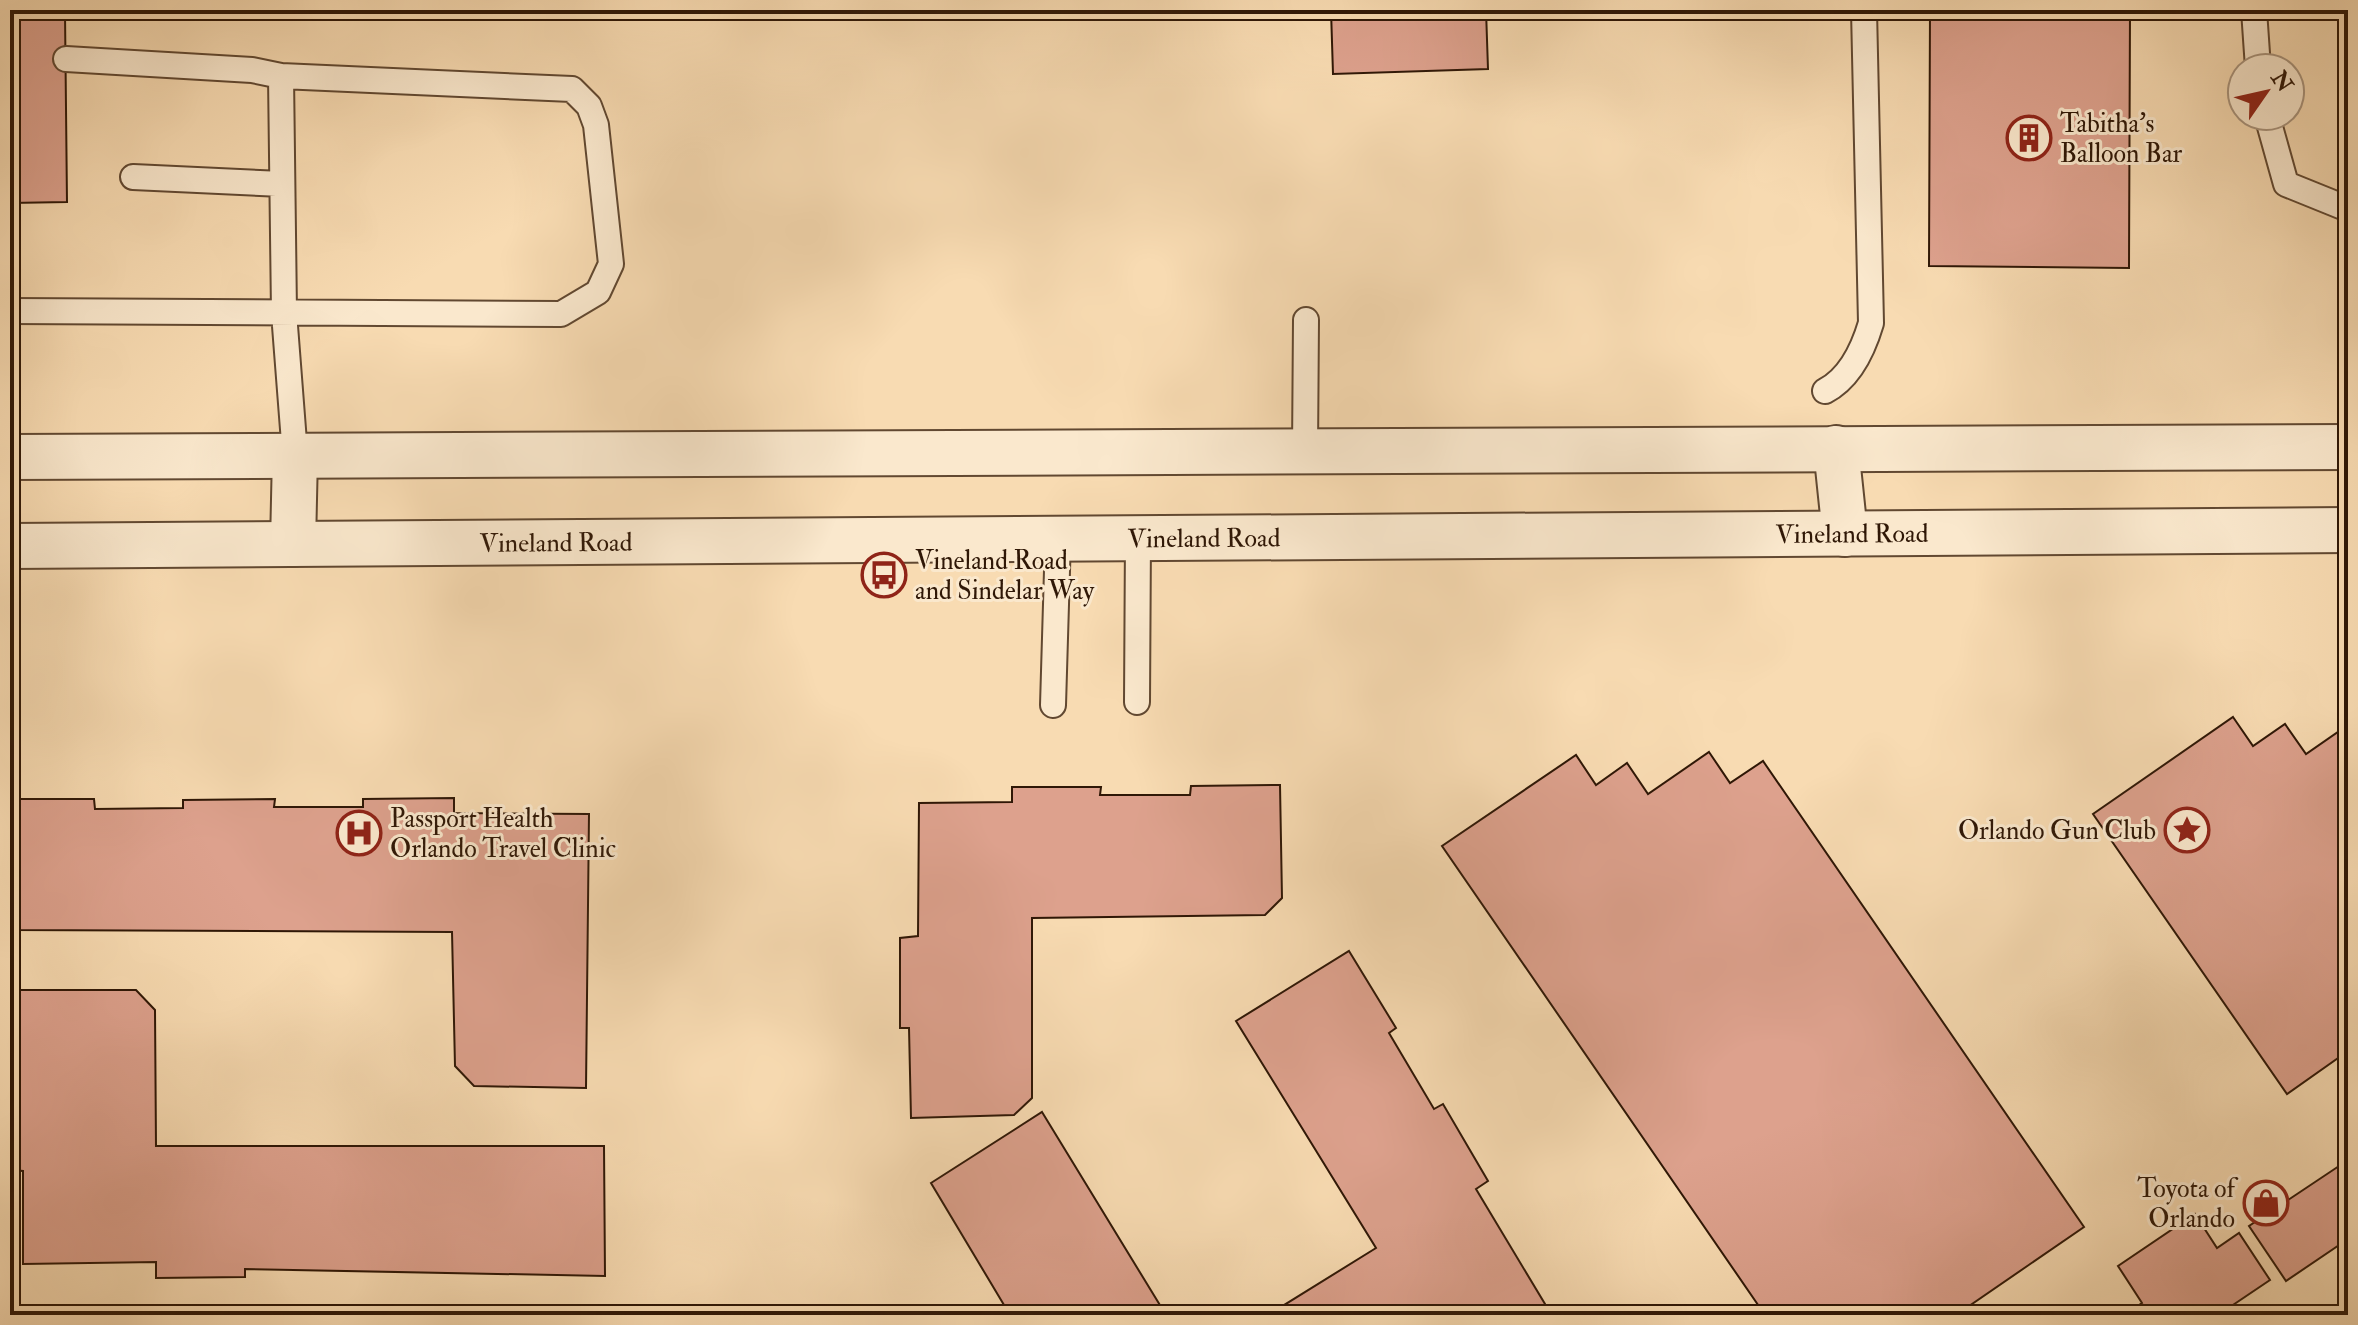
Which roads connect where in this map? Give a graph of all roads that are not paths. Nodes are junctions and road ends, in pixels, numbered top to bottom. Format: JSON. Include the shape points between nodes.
{"nodes":[{"id":1,"x":1864,"y":10,"type":"edge"},
{"id":2,"x":2254,"y":10,"type":"edge"},
{"id":3,"x":2257,"y":52,"type":"edge"},
{"id":4,"x":66,"y":59,"type":"dead end"},
{"id":5,"x":281,"y":76,"type":"junction"},
{"id":6,"x":2271,"y":132,"type":"edge"},
{"id":7,"x":133,"y":177,"type":"dead end"},
{"id":8,"x":282,"y":184,"type":"junction"},
{"id":9,"x":2348,"y":209,"type":"edge"},
{"id":10,"x":10,"y":311,"type":"edge"},
{"id":11,"x":284,"y":313,"type":"junction"},
{"id":12,"x":1306,"y":320,"type":"dead end"},
{"id":13,"x":1825,"y":391,"type":"dead end"},
{"id":14,"x":2348,"y":447,"type":"edge"},
{"id":15,"x":1836,"y":448,"type":"junction"},
{"id":16,"x":1305,"y":451,"type":"junction"},
{"id":17,"x":295,"y":455,"type":"junction"},
{"id":18,"x":10,"y":457,"type":"edge"},
{"id":19,"x":2348,"y":530,"type":"edge"},
{"id":20,"x":1845,"y":534,"type":"junction"},
{"id":21,"x":1138,"y":536,"type":"junction"},
{"id":22,"x":1058,"y":537,"type":"junction"},
{"id":23,"x":293,"y":544,"type":"junction"},
{"id":24,"x":10,"y":546,"type":"edge"},
{"id":25,"x":1137,"y":702,"type":"dead end"},
{"id":26,"x":1053,"y":705,"type":"dead end"}],
"edges":[{"from":1,"to":13,"type":"lane","via":[[1871,323],[1840,383]]},
{"from":2,"to":3,"type":"lane"},
{"from":4,"to":5,"type":"lane"},
{"from":5,"to":8,"type":"lane"},
{"from":5,"to":11,"type":"lane","via":[[572,89],[589,106],[596,125],[611,264],[598,292],[561,314]]},
{"from":6,"to":9,"type":"lane","via":[[2286,184]]},
{"from":7,"to":8,"type":"lane"},
{"from":8,"to":11,"type":"lane"},
{"from":10,"to":11,"type":"lane"},
{"from":11,"to":17,"type":"lane"},
{"from":12,"to":16,"type":"lane"},
{"from":14,"to":15,"type":"street"},
{"from":15,"to":16,"type":"street"},
{"from":15,"to":20,"type":"street"},
{"from":16,"to":17,"type":"street"},
{"from":17,"to":18,"type":"street"},
{"from":17,"to":23,"type":"street"},
{"from":19,"to":20,"type":"street","name":"Vineland Road"},
{"from":20,"to":21,"type":"street","name":"Vineland Road"},
{"from":21,"to":22,"type":"street","name":"Vineland Road"},
{"from":21,"to":25,"type":"lane"},
{"from":22,"to":23,"type":"street","name":"Vineland Road"},
{"from":22,"to":26,"type":"lane"},
{"from":23,"to":24,"type":"street","name":"Vineland Road"}]}
